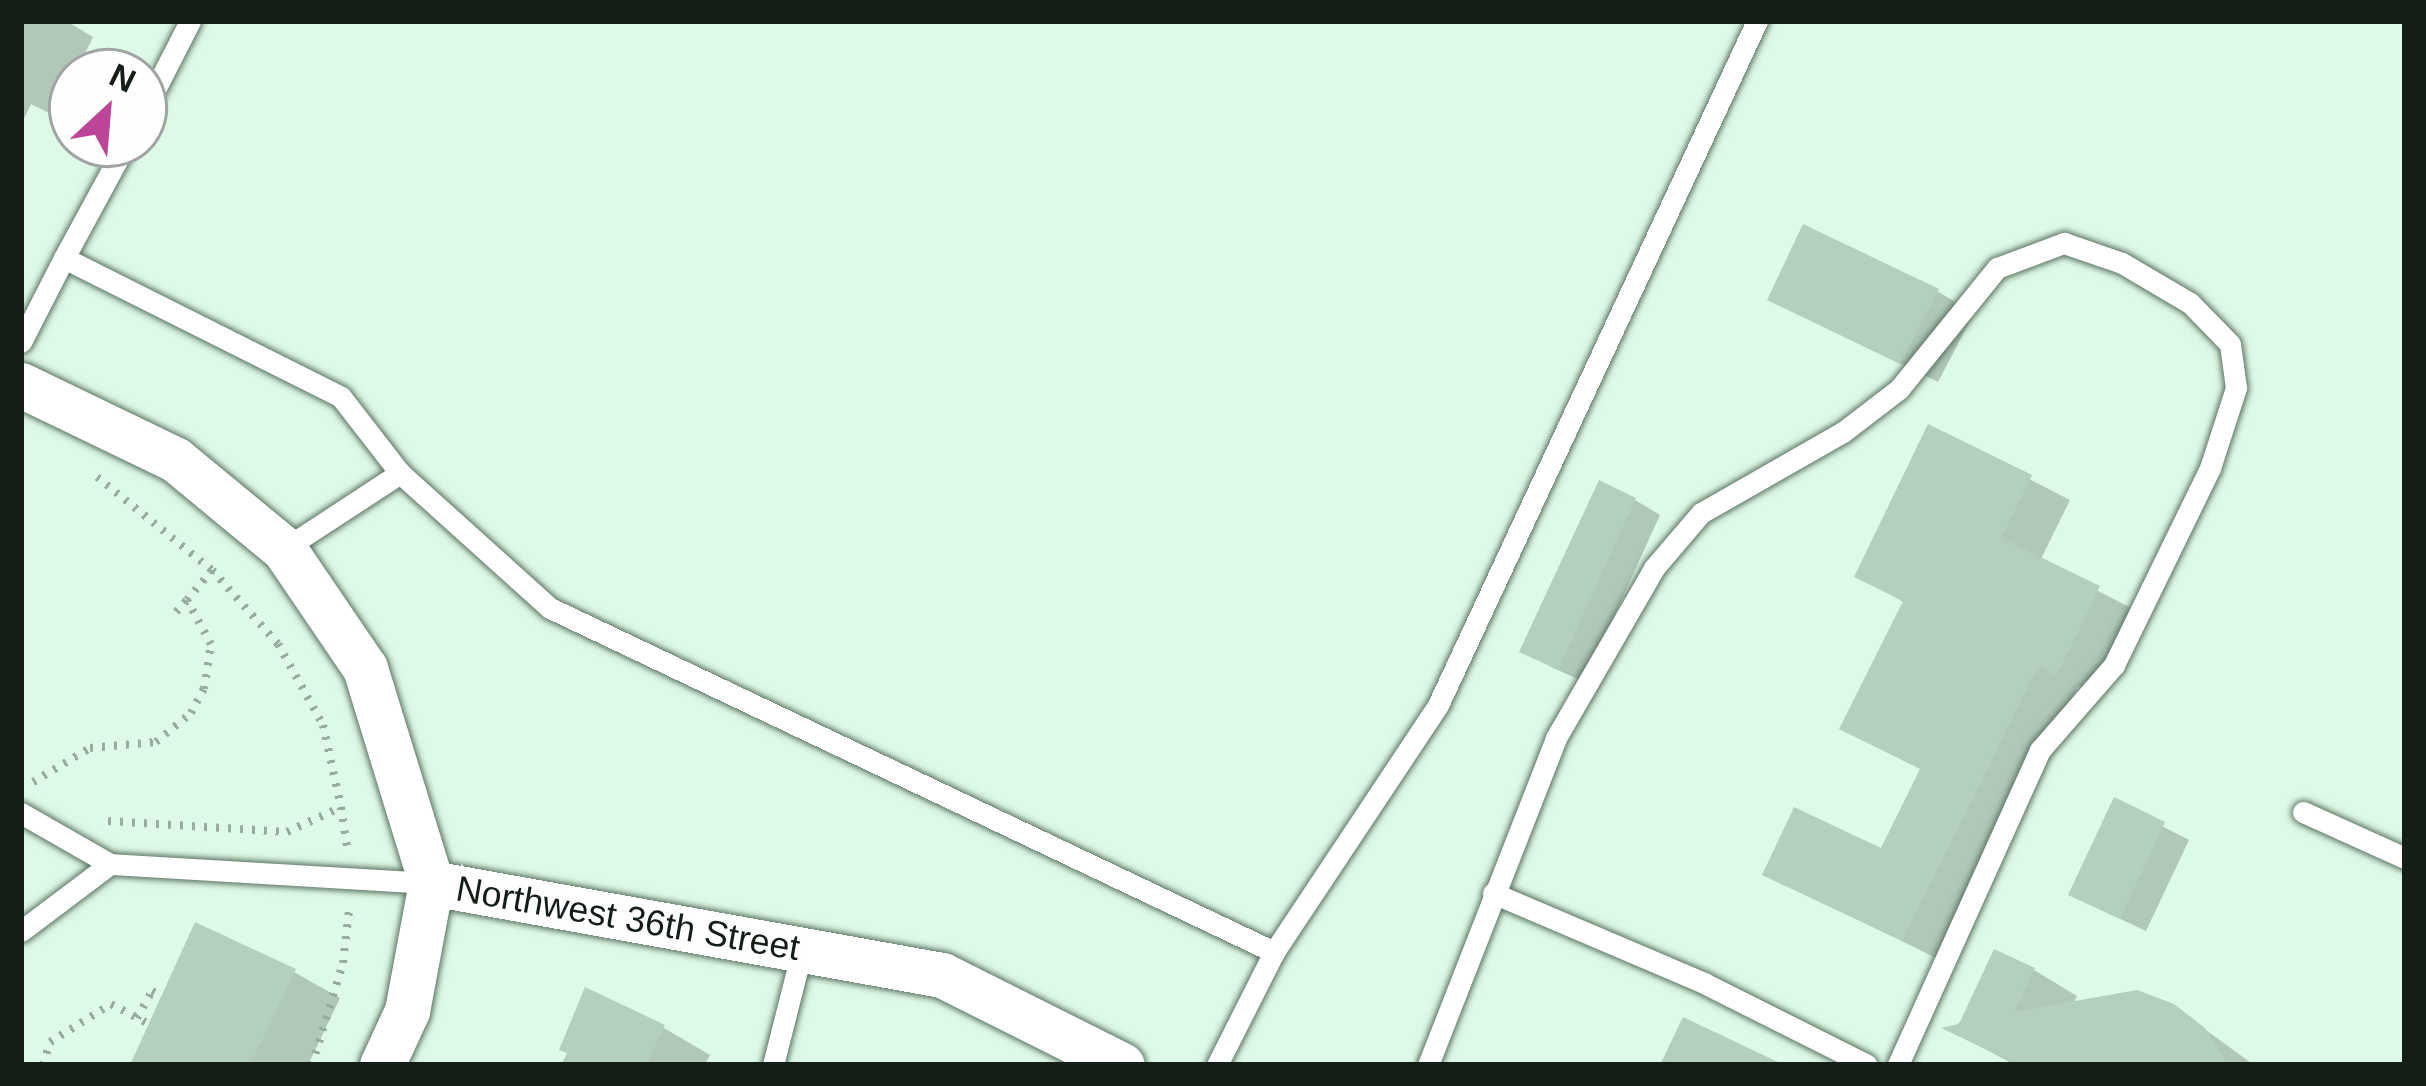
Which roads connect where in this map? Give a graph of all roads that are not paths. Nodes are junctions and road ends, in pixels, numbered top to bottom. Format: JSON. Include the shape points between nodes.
{"nodes":[{"id":1,"x":190,"y":21,"type":"edge"},
{"id":2,"x":1757,"y":21,"type":"edge"},
{"id":3,"x":168,"y":64,"type":"edge"},
{"id":4,"x":113,"y":168,"type":"edge"},
{"id":5,"x":64,"y":258,"type":"junction"},
{"id":6,"x":21,"y":341,"type":"edge"},
{"id":7,"x":21,"y":385,"type":"edge"},
{"id":8,"x":400,"y":473,"type":"junction"},
{"id":9,"x":284,"y":549,"type":"junction"},
{"id":10,"x":2303,"y":812,"type":"dead end"},
{"id":11,"x":21,"y":813,"type":"edge"},
{"id":12,"x":2405,"y":858,"type":"edge"},
{"id":13,"x":110,"y":864,"type":"junction"},
{"id":14,"x":431,"y":883,"type":"junction"},
{"id":15,"x":1493,"y":893,"type":"junction"},
{"id":16,"x":21,"y":931,"type":"edge"},
{"id":17,"x":802,"y":950,"type":"junction"},
{"id":18,"x":1274,"y":952,"type":"junction"},
{"id":19,"x":382,"y":1065,"type":"edge"},
{"id":20,"x":773,"y":1065,"type":"edge"},
{"id":21,"x":1122,"y":1065,"type":"edge"},
{"id":22,"x":1217,"y":1065,"type":"edge"},
{"id":23,"x":1428,"y":1065,"type":"edge"},
{"id":24,"x":1867,"y":1065,"type":"edge"},
{"id":25,"x":1898,"y":1065,"type":"edge"}],
"edges":[{"from":1,"to":3,"type":"lane"},
{"from":2,"to":18,"type":"lane","via":[[1438,705]]},
{"from":4,"to":5,"type":"lane"},
{"from":5,"to":6,"type":"lane"},
{"from":5,"to":8,"type":"lane","via":[[341,397]]},
{"from":7,"to":9,"type":"street","name":"Northwest 36th Street","via":[[176,460]]},
{"from":8,"to":9,"type":"lane"},
{"from":8,"to":18,"type":"lane","via":[[550,608]]},
{"from":9,"to":14,"type":"street","name":"Northwest 36th Street","via":[[365,668]]},
{"from":10,"to":12,"type":"lane"},
{"from":11,"to":13,"type":"lane"},
{"from":13,"to":14,"type":"lane"},
{"from":13,"to":16,"type":"lane"},
{"from":14,"to":17,"type":"street","name":"Northwest 36th Street"},
{"from":14,"to":19,"type":"street","via":[[407,1011]]},
{"from":15,"to":23,"type":"lane"},
{"from":15,"to":24,"type":"lane","via":[[1704,983]]},
{"from":15,"to":25,"type":"lane","via":[[1556,738],[1654,568],[1701,513],[1843,432],[1899,389],[1997,268],[2064,243],[2122,263],[2190,303],[2230,344],[2236,388],[2210,468],[2114,665],[2041,749]]},
{"from":17,"to":20,"type":"lane"},
{"from":17,"to":21,"type":"street","name":"Northwest 36th Street","via":[[942,975]]},
{"from":18,"to":22,"type":"lane"}]}
